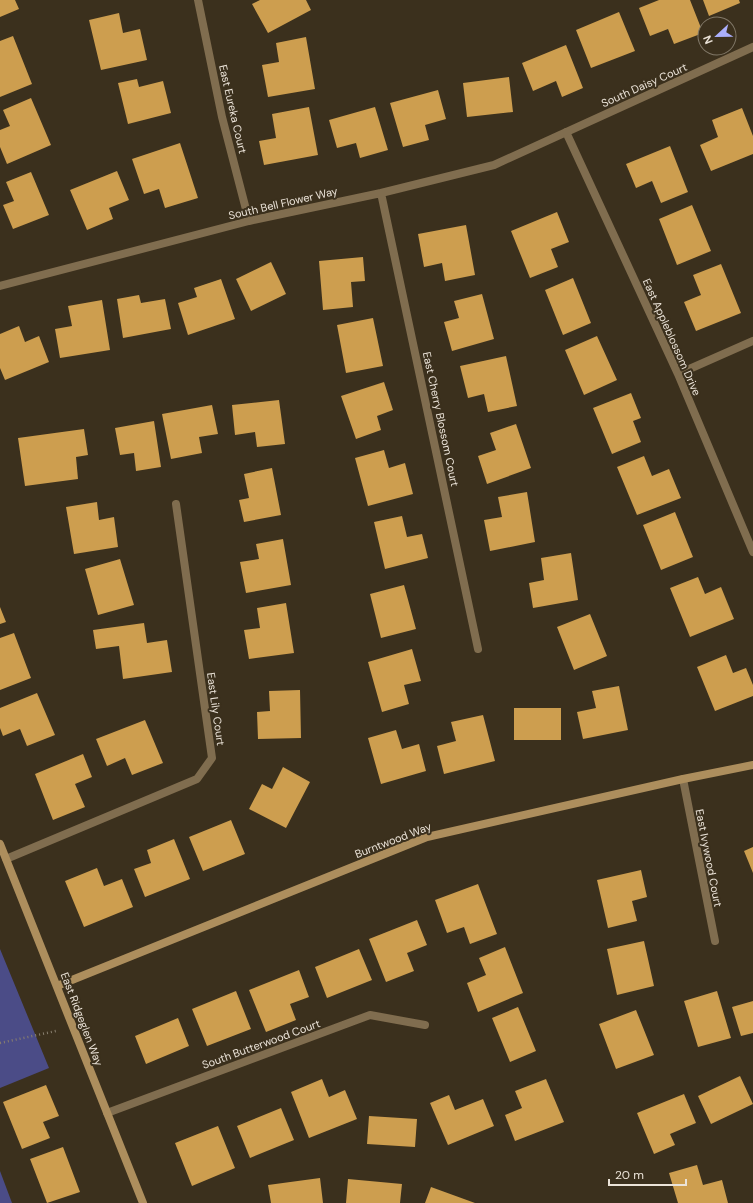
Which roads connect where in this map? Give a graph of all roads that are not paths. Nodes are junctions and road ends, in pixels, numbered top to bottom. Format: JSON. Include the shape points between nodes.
{"nodes":[{"id":1,"x":198,"y":0,"type":"edge"},
{"id":2,"x":753,"y":47,"type":"edge"},
{"id":3,"x":566,"y":132,"type":"junction"},
{"id":4,"x":381,"y":193,"type":"junction"},
{"id":5,"x":249,"y":221,"type":"junction"},
{"id":6,"x":0,"y":285,"type":"edge"},
{"id":7,"x":753,"y":341,"type":"edge"},
{"id":8,"x":678,"y":374,"type":"junction"},
{"id":9,"x":176,"y":504,"type":"dead end"},
{"id":10,"x":753,"y":552,"type":"edge"},
{"id":11,"x":478,"y":649,"type":"dead end"},
{"id":12,"x":753,"y":765,"type":"edge"},
{"id":13,"x":682,"y":779,"type":"junction"},
{"id":14,"x":0,"y":844,"type":"edge"},
{"id":15,"x":6,"y":859,"type":"junction"},
{"id":16,"x":714,"y":941,"type":"dead end"},
{"id":17,"x":58,"y":986,"type":"junction"},
{"id":18,"x":425,"y":1025,"type":"dead end"},
{"id":19,"x":107,"y":1113,"type":"junction"},
{"id":20,"x":143,"y":1203,"type":"edge"}],
"edges":[{"from":1,"to":5,"type":"street","name":"East Eureka Court","via":[[222,117]]},
{"from":2,"to":3,"type":"street","name":"South Daisy Court"},
{"from":3,"to":4,"type":"street","name":"South Bell Flower Way","via":[[494,165]]},
{"from":3,"to":8,"type":"street","name":"East Appleblossom Drive"},
{"from":4,"to":5,"type":"street","name":"South Bell Flower Way"},
{"from":4,"to":11,"type":"street","name":"East Cherry Blossom Court"},
{"from":5,"to":6,"type":"street","name":"South Bell Flower Way"},
{"from":7,"to":8,"type":"street"},
{"from":8,"to":10,"type":"street","name":"East Appleblossom Drive"},
{"from":9,"to":15,"type":"street","name":"East Lily Court","via":[[212,758],[197,778]]},
{"from":12,"to":13,"type":"street","name":"Burntwood Way"},
{"from":13,"to":16,"type":"street","name":"East Ivywood Court"},
{"from":13,"to":17,"type":"street","name":"Burntwood Way","via":[[427,837]]},
{"from":14,"to":15,"type":"street","name":"East Ridgeglen Way"},
{"from":15,"to":17,"type":"street","name":"East Ridgeglen Way"},
{"from":17,"to":19,"type":"street","name":"East Ridgeglen Way"},
{"from":18,"to":19,"type":"street","name":"South Butterwood Court","via":[[370,1015]]},
{"from":19,"to":20,"type":"street","name":"East Ridgeglen Way"}]}
